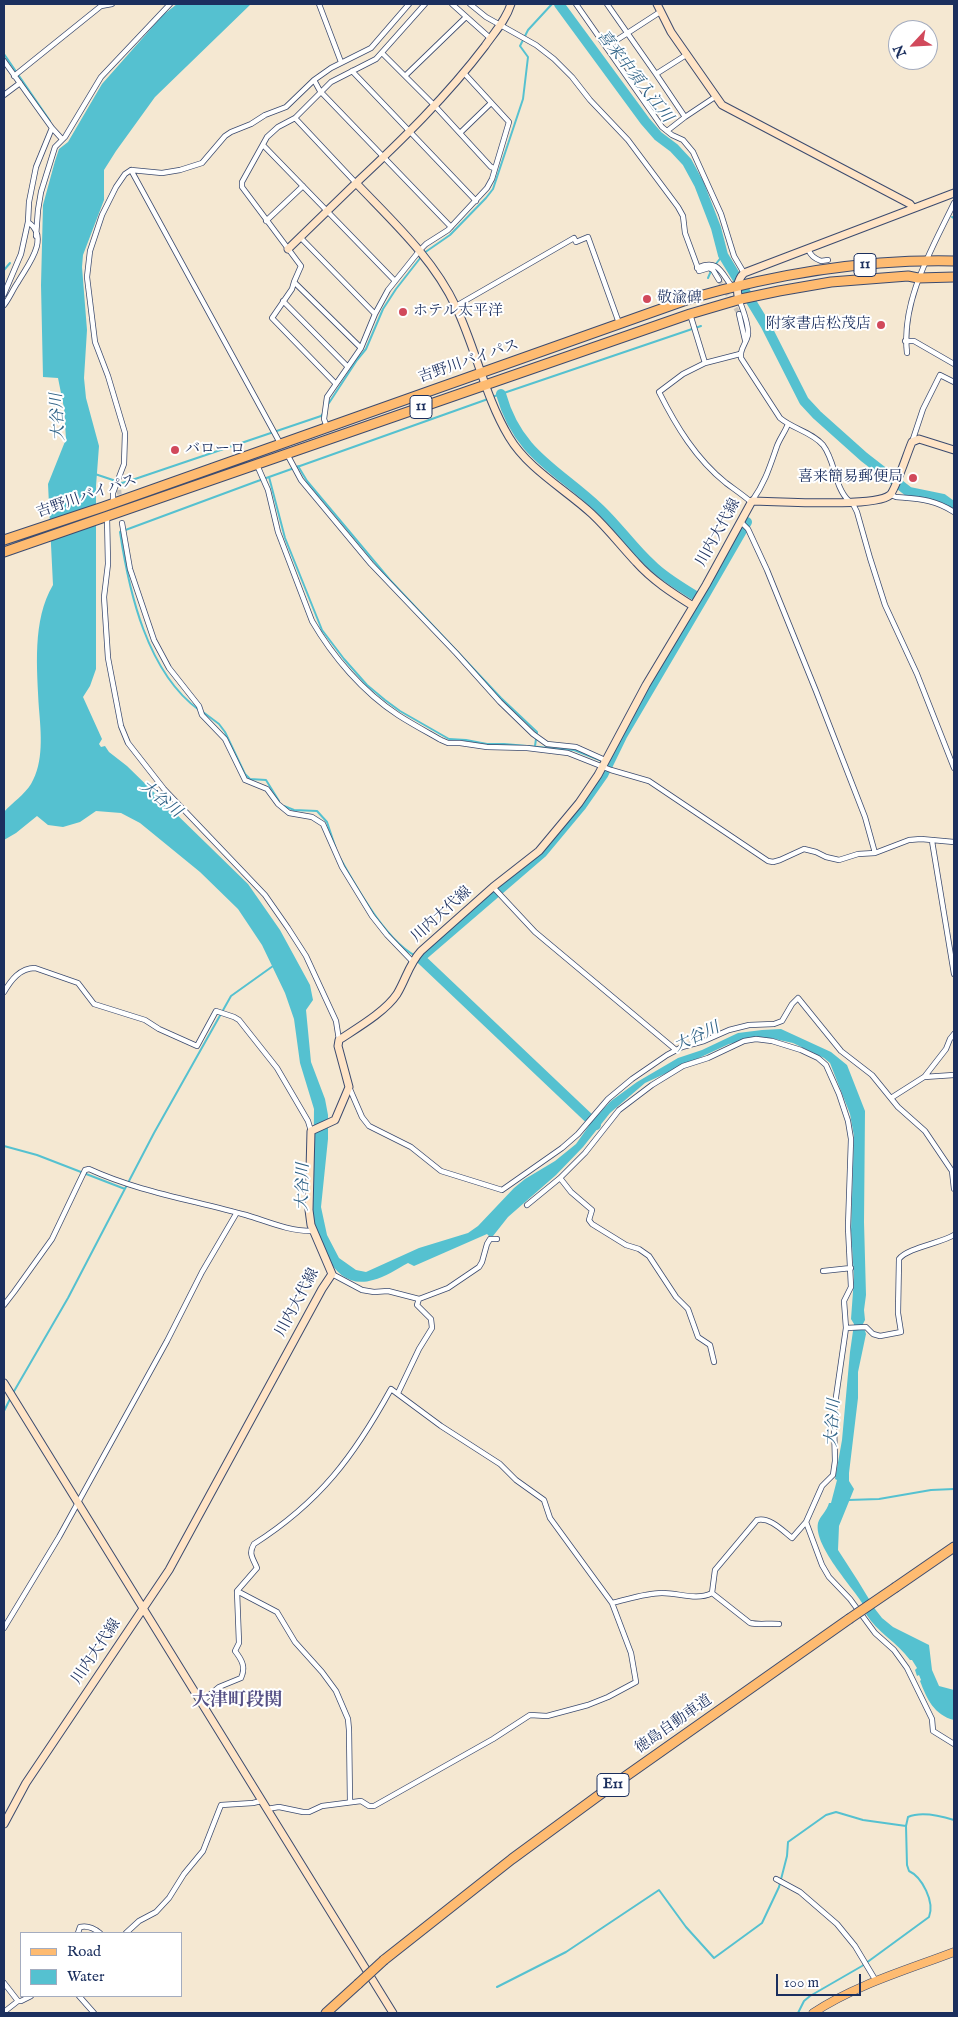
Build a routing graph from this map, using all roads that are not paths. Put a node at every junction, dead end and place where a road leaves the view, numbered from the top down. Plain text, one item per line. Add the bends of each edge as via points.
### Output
1 (112, 4) edge
2 (170, 4) edge
3 (319, 4) edge
4 (409, 4) edge
5 (425, 4) edge
6 (452, 4) edge
7 (470, 4) edge
8 (511, 4) edge
9 (576, 4) edge
10 (607, 4) edge
11 (657, 4) edge
12 (660, 12) junction
13 (466, 17) junction
14 (500, 25) junction
15 (627, 33) junction
16 (490, 38) junction
17 (606, 47) junction
18 (382, 53) junction
19 (686, 55) junction
20 (4, 61) edge
21 (341, 62) junction
22 (352, 71) junction
23 (464, 73) junction
24 (656, 74) junction
25 (14, 76) junction
26 (406, 76) junction
27 (314, 80) junction
28 (20, 83) junction
29 (320, 91) junction
30 (4, 95) edge
31 (715, 97) junction
32 (491, 103) junction
33 (435, 106) junction
34 (685, 117) junction
35 (295, 118) junction
36 (52, 128) junction
37 (667, 131) junction
38 (409, 132) junction
39 (460, 133) junction
40 (62, 140) junction
41 (263, 145) junction
42 (384, 158) junction
43 (494, 168) junction
44 (132, 170) junction
45 (356, 183) junction
46 (303, 186) junction
47 (954, 194) edge
48 (476, 201) junction
49 (954, 203) edge
50 (913, 208) junction
51 (327, 211) junction
52 (266, 221) junction
53 (28, 222) junction
54 (451, 227) junction
55 (36, 236) junction
56 (300, 237) junction
57 (808, 248) junction
58 (288, 249) junction
59 (423, 253) junction
60 (828, 260) dead end
61 (927, 260) junction
62 (954, 261) edge
63 (713, 267) junction
64 (742, 274) junction
65 (954, 277) edge
66 (918, 278) junction
67 (719, 280) tunnel mouth
68 (395, 281) junction
69 (294, 282) junction
70 (737, 292) junction
71 (4, 294) edge
72 (283, 301) junction
73 (4, 305) edge
74 (456, 306) junction
75 (375, 314) junction
76 (739, 314) tunnel mouth
77 (692, 318) junction
78 (619, 325) junction
79 (905, 341) junction
80 (745, 342) junction
81 (361, 348) junction
82 (907, 353) dead end
83 (740, 354) junction
84 (705, 363) junction
85 (954, 364) edge
86 (347, 366) junction
87 (482, 372) junction
88 (954, 382) edge
89 (336, 384) junction
90 (487, 388) junction
91 (326, 423) junction
92 (788, 424) junction
93 (278, 440) junction
94 (912, 442) junction
95 (954, 450) edge
96 (125, 455) junction
97 (288, 458) junction
98 (259, 468) junction
99 (119, 490) tunnel mouth
100 (891, 494) junction
101 (751, 501) junction
102 (851, 501) junction
103 (112, 504) junction
104 (954, 512) edge
105 (105, 518) junction
106 (742, 522) junction
107 (122, 523) dead end
108 (4, 540) edge
109 (4, 552) edge
110 (693, 606) junction
111 (604, 764) junction
112 (954, 768) edge
113 (932, 841) junction
114 (954, 842) edge
115 (874, 848) junction
116 (493, 887) junction
117 (412, 961) junction
118 (954, 974) edge
119 (4, 992) edge
120 (954, 1034) edge
121 (339, 1040) junction
122 (676, 1050) junction
123 (954, 1075) edge
124 (924, 1078) junction
125 (349, 1087) junction
126 (891, 1098) junction
127 (312, 1130) junction
128 (560, 1178) junction
129 (954, 1190) edge
130 (527, 1205) dead end
131 (236, 1214) junction
132 (312, 1231) junction
133 (954, 1235) edge
134 (497, 1239) dead end
135 (851, 1268) junction
136 (823, 1271) dead end
137 (333, 1275) junction
138 (419, 1298) junction
139 (4, 1305) edge
140 (849, 1328) junction
141 (714, 1362) dead end
142 (4, 1383) edge
143 (398, 1393) junction
144 (77, 1502) junction
145 (806, 1522) junction
146 (954, 1547) edge
147 (237, 1591) junction
148 (712, 1593) junction
149 (612, 1603) junction
150 (143, 1608) junction
151 (779, 1624) dead end
152 (4, 1628) edge
153 (201, 1702) junction
154 (954, 1744) edge
155 (261, 1801) junction
156 (350, 1802) junction
157 (267, 1810) junction
158 (4, 1824) edge
159 (777, 1880) dead end
160 (78, 1932) edge
161 (98, 1932) edge
162 (127, 1932) edge
163 (954, 1952) edge
164 (877, 1982) junction
165 (4, 1983) edge
166 (28, 1997) edge
167 (80, 1997) edge
168 (18, 2001) junction
169 (4, 2012) edge
170 (94, 2013) edge
171 (326, 2013) edge
172 (393, 2013) edge
173 (813, 2013) edge

1 - 25 street via 101,6
2 - 40 street via 102,77
3 - 21 street
4 - 21 street via 371,48
5 - 18 street
6 - 13 street
7 - 14 street
8 - 14 main road
9 - 17 street
10 - 15 street
11 - 12 main road
12 - 15 street
12 - 19 main road
13 - 16 street
13 - 26 street
14 - 16 main road
14 - 63 street via 554,59 628,140 683,216 685,233 699,271
15 - 17 street
15 - 24 street
16 - 23 main road
17 - 37 street
18 - 22 street
18 - 26 street
19 - 24 street
19 - 31 main road
20 - 25 street
21 - 27 street
22 - 29 street
22 - 38 street
23 - 32 street
23 - 33 main road
24 - 34 street
25 - 28 street
26 - 33 street
27 - 29 street
27 - 44 street via 286,107 225,136 202,163 162,173
28 - 30 street
28 - 36 street
29 - 35 street
29 - 42 street
31 - 34 street
31 - 50 main road via 729,110 859,176
32 - 39 street
32 - 43 street via 509,122
33 - 38 main road
33 - 39 street
34 - 37 street
35 - 41 street via 278,127
35 - 45 street
36 - 40 street
36 - 53 street via 36,167
37 - 64 street via 683,140 693,152 721,214
38 - 42 main road
38 - 48 street
39 - 43 street
40 - 55 street via 50,157 38,210
41 - 46 street
41 - 52 street via 242,187
42 - 45 main road
42 - 54 street
43 - 48 street via 492,179
44 - 93 street
44 - 96 street via 120,180 105,209 87,269 93,331 123,421
45 - 51 main road
45 - 59 main road
46 - 51 street
46 - 52 street
47 - 50 main road
48 - 54 street
49 - 61 street
50 - 57 main road
51 - 56 main road
51 - 68 street
52 - 58 street
53 - 55 street
53 - 71 street via 21,254
54 - 59 street
55 - 73 street via 33,259
56 - 58 main road
56 - 75 street
57 - 60 street via 810,255 821,262
57 - 64 main road
58 - 69 street via 301,266
59 - 68 street
59 - 74 main road
61 - 62 highway, 吉野川バイパス / 11
61 - 66 street
61 - 70 highway, 吉野川バイパス / 11 via 829,269 776,278
63 - 67 street
63 - 70 street
64 - 70 main road
65 - 66 highway, 吉野川バイパス / 11
66 - 70 highway, 吉野川バイパス / 11 via 908,276 831,282 779,291
66 - 79 street
68 - 75 street
69 - 72 street
69 - 81 street
70 - 77 highway, 吉野川バイパス / 11
70 - 78 highway, 吉野川バイパス / 11 via 692,298
70 - 80 street via 748,330
72 - 86 street
72 - 89 street via 272,318
74 - 78 street via 574,238 576,242 588,237
74 - 87 main road
75 - 81 street
76 - 80 street
77 - 84 street
77 - 90 highway, 吉野川バイパス / 11
78 - 87 highway, 吉野川バイパス / 11
79 - 82 street
79 - 85 street via 914,341
80 - 83 street
81 - 86 street
83 - 84 street
83 - 92 street via 780,418
84 - 101 street via 659,392 690,445 726,483
86 - 89 street
87 - 90 main road
87 - 91 highway, 吉野川バイパス / 11
88 - 94 street via 940,375 923,409
89 - 91 street via 326,401
90 - 97 highway, 吉野川バイパス / 11
90 - 110 main road via 510,439 524,456 591,514 636,563
91 - 93 highway, 吉野川バイパス / 11
92 - 101 street via 769,472
92 - 102 street via 823,446 843,495
93 - 103 highway, 吉野川バイパス / 11
94 - 95 main road via 918,439
94 - 100 main road
96 - 99 street via 128,459
96 - 103 street
97 - 98 highway, 吉野川バイパス / 11
97 - 111 street via 301,480 371,564 533,734 547,744 576,748
98 - 105 highway, 吉野川バイパス / 11
98 - 111 street via 278,532 312,621 342,663 380,702 448,743 568,753
100 - 102 main road, 川内大代線 via 864,502
100 - 104 street via 932,500
101 - 102 main road, 川内大代線
101 - 106 main road, 川内大代線
102 - 112 street via 885,605 917,674
103 - 108 highway, 吉野川バイパス / 11
105 - 109 highway, 吉野川バイパス / 11
105 - 121 street via 108,564 104,597 108,658 128,743 164,789 241,868 274,908 306,956 336,1021
106 - 110 main road, 川内大代線
106 - 115 street via 767,570 816,691
107 - 117 street via 138,594 168,668 224,739 244,780 267,789 289,813 312,816 323,824 342,867 372,916
110 - 111 main road, 川内大代線
111 - 115 street via 611,770 655,784 768,861 774,862 804,849 833,860
111 - 116 main road, 川内大代線 via 579,803 538,851
113 - 114 street
113 - 115 street via 909,840
113 - 118 street
116 - 117 main road, 川内大代線
116 - 122 street via 535,932
117 - 121 main road, 川内大代線 via 393,999
119 - 127 street via 14,977 35,968 78,983 94,1004 145,1020 197,1046 216,1011 234,1016 272,1061
120 - 124 street
121 - 125 main road
122 - 125 street via 622,1086 562,1148 505,1190 441,1171 411,1147 369,1126
122 - 126 street via 729,1030 782,1021 798,998 841,1051 872,1075
123 - 124 street
124 - 126 street
125 - 127 main road via 335,1120
126 - 129 street via 942,1154 952,1171
127 - 132 main road, 川内大代線 via 309,1210
128 - 130 street
128 - 135 street via 619,1110 652,1085 683,1066 744,1041 772,1041 818,1058 830,1072 839,1094 851,1139 848,1227
128 - 141 street via 592,1210 589,1220 592,1224 654,1262 688,1310 698,1337 710,1345
131 - 132 street via 274,1226
131 - 139 street via 123,1184 85,1170 52,1239
131 - 144 street
132 - 137 main road, 川内大代線
133 - 140 street via 902,1254 899,1259 901,1332 880,1336 866,1327
134 - 138 street via 490,1239 479,1267 466,1277 448,1288
135 - 136 street
135 - 140 street via 851,1287 844,1301
137 - 138 street via 362,1290 388,1291
137 - 150 main road, 川内大代線 via 322,1289 169,1570
138 - 143 street via 417,1305 431,1319 432,1328
140 - 145 street via 835,1406 836,1461 832,1475 822,1486
142 - 144 main road
143 - 147 street via 391,1389 361,1442 325,1486 294,1515 254,1544 250,1550 257,1568
143 - 149 street via 441,1426 500,1464 544,1500 550,1518
144 - 150 main road
144 - 152 street
145 - 148 street via 792,1538 769,1521 757,1520 715,1570
145 - 154 street via 829,1577 908,1668 932,1720 933,1731
146 - 171 highway, 徳島自動車道 / E11, bridge via 512,1859 384,1960
147 - 153 street via 239,1643 235,1651 244,1665 244,1672 241,1678 218,1687
147 - 156 street via 277,1612 295,1642 336,1691 348,1719
148 - 149 street via 703,1597 652,1593
148 - 151 street via 750,1622
149 - 156 street via 631,1653 636,1682 588,1705 547,1716 530,1715 374,1806 361,1801
150 - 153 main road
150 - 158 main road, 川内大代線 via 26,1783
153 - 155 main road
155 - 157 main road
155 - 162 street via 220,1806 203,1850 169,1898 156,1912
156 - 157 street via 322,1806 309,1812 279,1807
157 - 172 main road
159 - 164 street via 800,1892 837,1924
160 - 161 street via 84,1926
163 - 164 main road
164 - 173 main road
165 - 168 street
166 - 168 street
167 - 170 street
168 - 169 street

